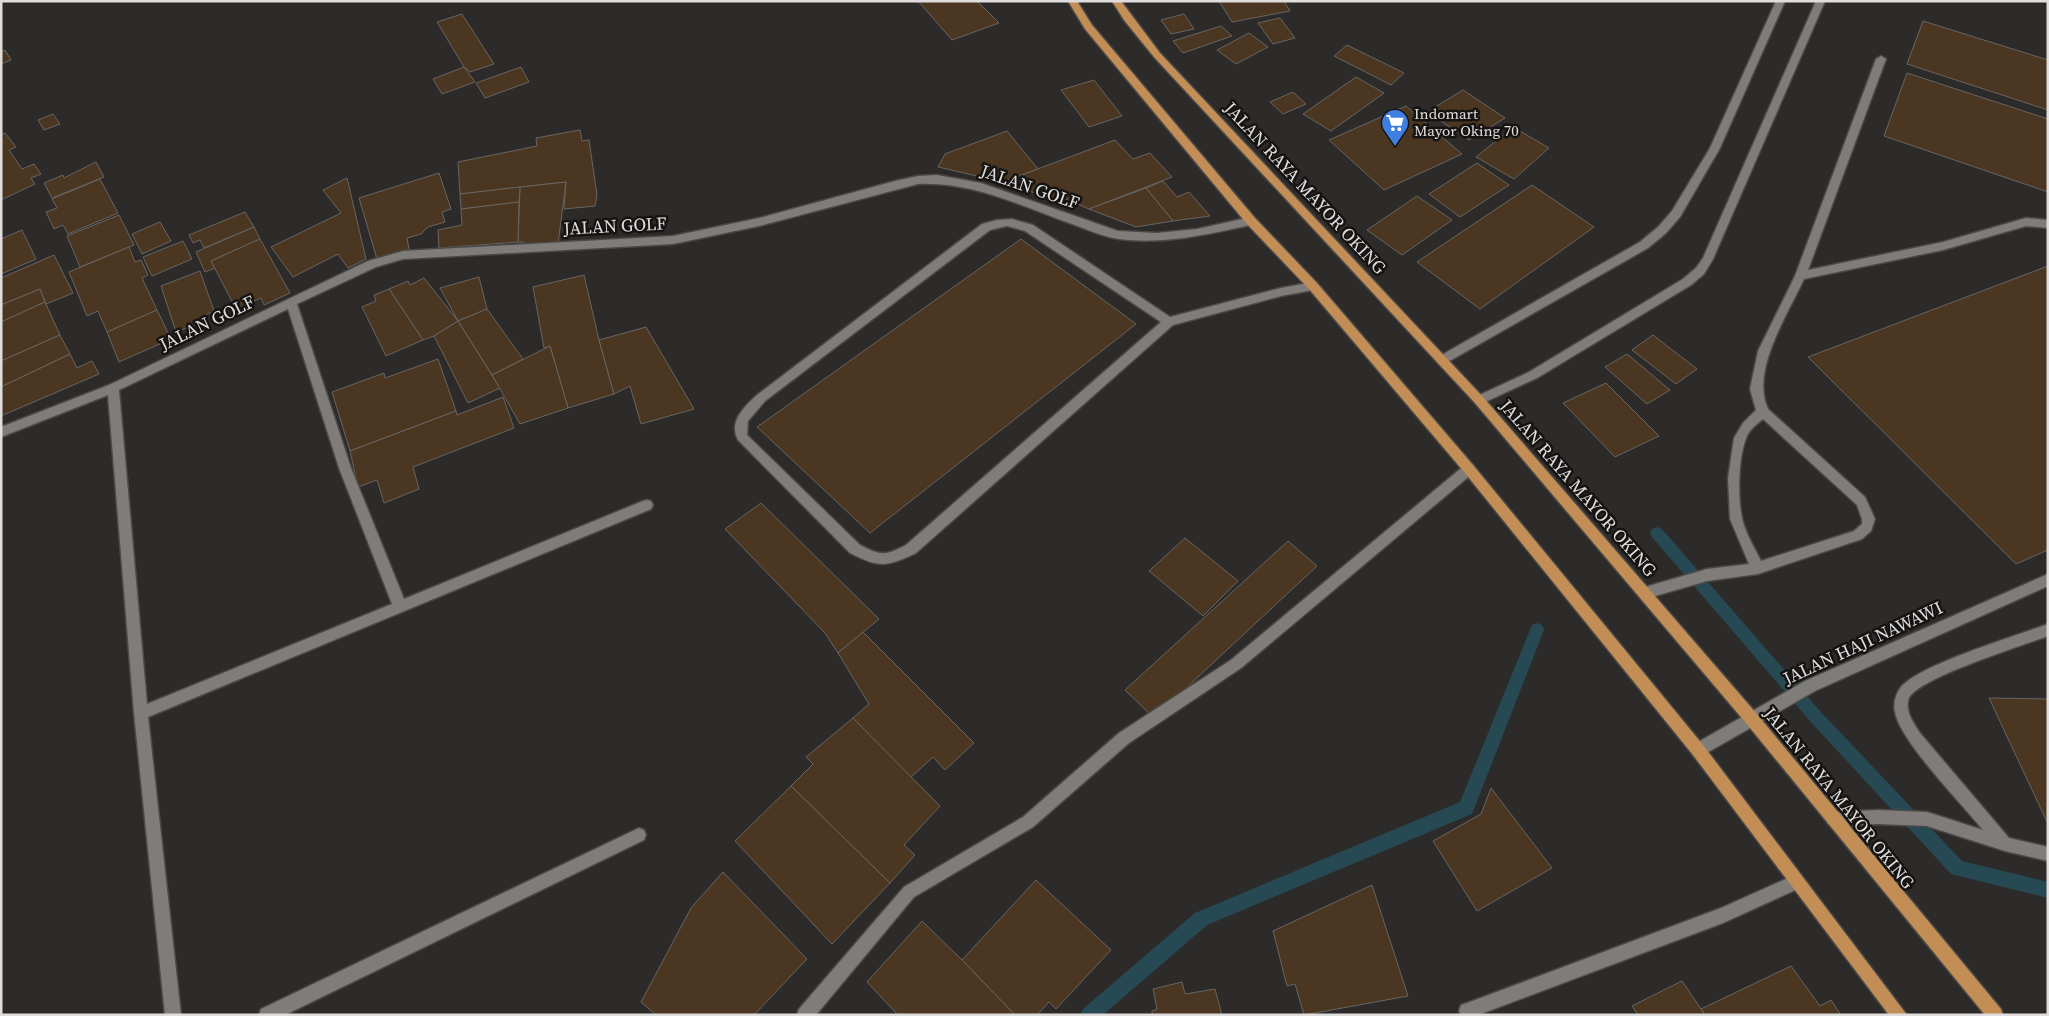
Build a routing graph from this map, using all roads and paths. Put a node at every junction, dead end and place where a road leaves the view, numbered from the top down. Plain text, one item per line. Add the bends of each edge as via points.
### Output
1 (1072, 1) edge
2 (1116, 1) edge
3 (1781, 1) edge
4 (1821, 1) edge
5 (1880, 59) dead end
6 (1251, 221) junction
7 (2048, 224) edge
8 (1800, 276) junction
9 (1313, 286) junction
10 (291, 302) junction
11 (1169, 322) junction
12 (1442, 360) junction
13 (113, 388) junction
14 (1480, 400) junction
15 (1763, 412) junction
16 (1, 432) edge
17 (1469, 469) junction
18 (646, 505) dead end
19 (1758, 568) junction
20 (2048, 580) edge
21 (1645, 593) junction
22 (400, 606) junction
23 (2048, 630) edge
24 (141, 713) junction
25 (1751, 718) junction
26 (1698, 750) junction
27 (1833, 819) junction
28 (639, 835) dead end
29 (2005, 844) junction
30 (2048, 854) edge
31 (1797, 882) junction
32 (1468, 1011) dead end
33 (173, 1015) edge
34 (267, 1015) edge
35 (805, 1015) edge
36 (1898, 1015) edge
37 (1995, 1015) edge

1 - 6 main road via 1088,27
2 - 12 main road, JALAN RAYA MAYOR OKING via 1156,55
3 - 12 street via 1715,148 1676,214 1662,230 1644,245
4 - 14 street via 1704,266 1687,282 1533,375
5 - 8 street
6 - 9 main road
6 - 10 street, JALAN GOLF via 1197,233 1157,237 1118,235 977,186 936,179 918,180 759,222 674,240 404,255 372,264
7 - 8 street via 2026,222 1943,246
8 - 15 street via 1764,351 1756,389
9 - 11 street
9 - 17 main road
10 - 13 street, JALAN GOLF
10 - 22 street via 345,468
11 - 11 street via 1029,228 1011,222 995,223 761,398 748,411 739,430 742,437 856,549 873,558 890,560 911,549
12 - 14 main road, JALAN RAYA MAYOR OKING
13 - 16 street, JALAN GOLF
13 - 24 street
14 - 21 main road, JALAN RAYA MAYOR OKING
15 - 19 street via 1751,420 1740,438 1734,498 1740,532
15 - 19 street via 1861,501 1870,517 1868,525 1858,535
17 - 26 main road
17 - 35 street via 1236,664 1124,738 1028,822 909,892
18 - 22 street
19 - 21 street via 1708,575
20 - 25 street, JALAN HAJI NAWAWI via 1810,686
21 - 25 main road, JALAN RAYA MAYOR OKING
22 - 24 street
23 - 29 street via 1917,682 1905,693 1901,709 1903,719 1915,738
24 - 33 street
25 - 26 street, JALAN HAJI NAWAWI
25 - 27 main road, JALAN RAYA MAYOR OKING
26 - 31 main road
27 - 29 street via 1927,820
27 - 37 main road, JALAN RAYA MAYOR OKING
28 - 34 street
29 - 30 street
31 - 32 street via 1723,915
31 - 36 main road

